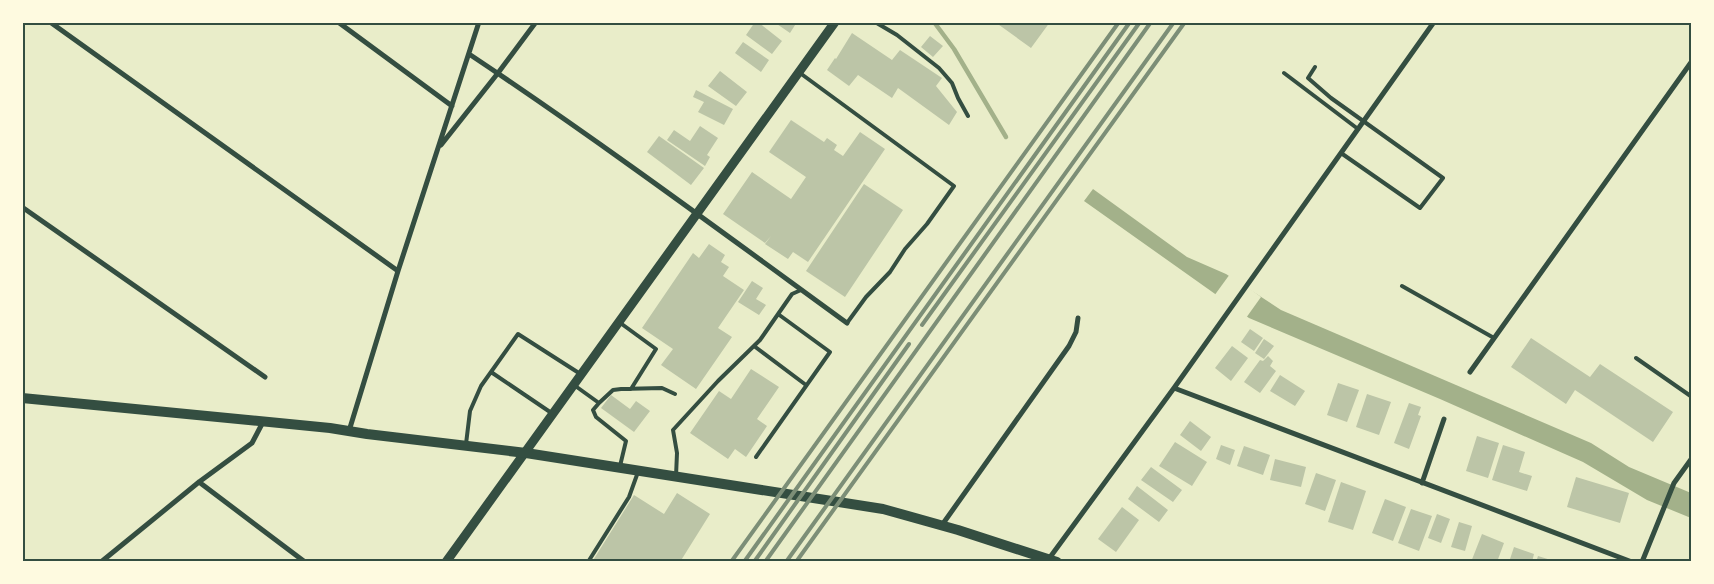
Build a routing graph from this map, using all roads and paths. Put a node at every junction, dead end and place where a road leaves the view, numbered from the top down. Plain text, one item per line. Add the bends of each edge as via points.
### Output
1 (50, 22) edge
2 (338, 22) edge
3 (479, 22) edge
4 (536, 22) edge
5 (875, 22) edge
6 (1434, 22) edge
7 (834, 23) edge
8 (469, 54) junction
9 (1692, 61) edge
10 (1315, 67) dead end
11 (799, 72) junction
12 (498, 73) junction
13 (1284, 73) dead end
14 (452, 106) junction
15 (968, 116) dead end
16 (1364, 121) junction
17 (1358, 129) junction
18 (439, 147) junction
19 (1341, 153) junction
20 (22, 207) edge
21 (697, 214) junction
22 (398, 271) junction
23 (1402, 286) dead end
24 (801, 290) junction
25 (778, 314) junction
26 (1078, 318) dead end
27 (619, 322) junction
28 (847, 323) joint
29 (1494, 338) junction
30 (754, 346) junction
31 (1636, 358) dead end
32 (491, 372) junction
33 (1470, 372) dead end
34 (582, 375) junction
35 (265, 377) dead end
36 (574, 385) junction
37 (806, 385) junction
38 (1174, 388) junction
39 (631, 389) junction
40 (675, 394) dead end
41 (1692, 397) edge
42 (22, 398) edge
43 (599, 402) junction
44 (554, 414) junction
45 (1444, 419) dead end
46 (264, 422) junction
47 (349, 431) junction
48 (465, 446) junction
49 (526, 454) junction
50 (756, 457) dead end
51 (1692, 458) edge
52 (620, 468) junction
53 (638, 470) junction
54 (676, 476) junction
55 (199, 482) junction
56 (1422, 483) junction
57 (942, 525) junction
58 (1050, 561) edge
59 (100, 562) edge
60 (305, 562) edge
61 (446, 562) edge
62 (588, 562) edge
63 (1632, 562) edge
64 (1642, 562) edge

1 - 22 street
2 - 14 street
3 - 8 street
4 - 12 street
5 - 15 lane via 939,68 952,83
6 - 16 street
7 - 11 street
8 - 12 street
8 - 14 street
9 - 29 street
10 - 16 lane via 1308,78
11 - 21 street
11 - 28 lane via 954,186
12 - 18 street
12 - 21 street
13 - 17 lane
14 - 18 street
16 - 17 street
16 - 19 lane via 1443,178 1420,208
17 - 19 street
18 - 22 street
19 - 38 street
20 - 35 street
21 - 24 street
21 - 27 street
22 - 47 street
23 - 29 lane
24 - 25 lane via 792,294
24 - 28 street
25 - 30 lane
25 - 37 lane via 830,352
26 - 57 street via 1069,346
27 - 34 street
27 - 39 lane via 656,349
29 - 33 street
30 - 37 lane
30 - 54 lane via 673,430
31 - 41 lane
32 - 34 lane via 518,334
32 - 44 lane
32 - 48 lane via 470,411
34 - 36 street
36 - 43 lane
36 - 44 street
37 - 50 lane
38 - 56 street
38 - 58 street
39 - 40 lane via 662,388
39 - 43 lane via 613,390
42 - 46 main road
43 - 52 lane via 594,410 596,417 626,441
44 - 49 street
45 - 56 street
46 - 47 main road
46 - 55 street via 252,443
47 - 48 main road
48 - 49 main road
49 - 52 main road
49 - 61 street
51 - 64 street via 1674,483
52 - 53 main road
53 - 54 main road
53 - 62 lane via 629,497
54 - 57 main road via 883,509
55 - 59 street
55 - 60 street
56 - 63 street
57 - 58 main road

